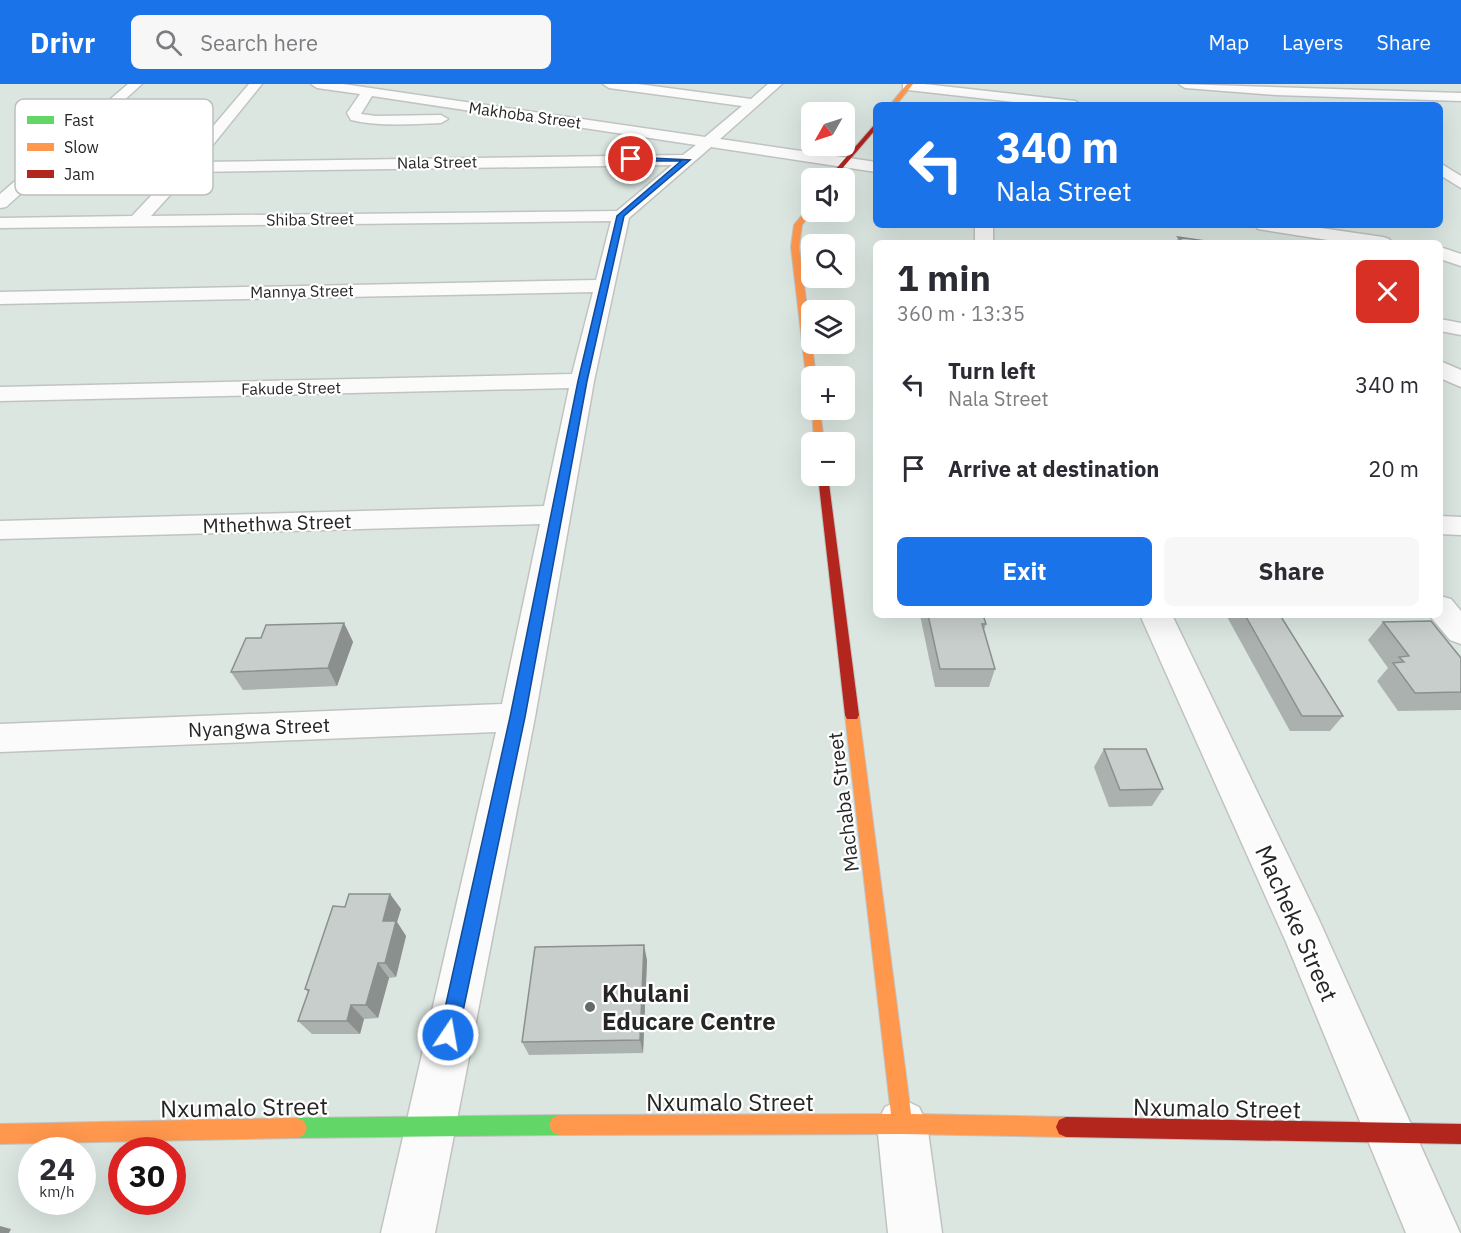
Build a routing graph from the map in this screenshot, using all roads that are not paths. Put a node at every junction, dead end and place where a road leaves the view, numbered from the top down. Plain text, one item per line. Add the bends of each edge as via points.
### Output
1 (136, 84) edge
2 (256, 84) edge
3 (317, 84) edge
4 (609, 84) edge
5 (776, 84) edge
6 (1185, 84) edge
7 (909, 85) edge
8 (368, 92) junction
9 (1461, 97) edge
10 (119, 99) edge
11 (895, 102) edge
12 (1051, 102) edge
13 (752, 103) junction
14 (532, 116) junction
15 (873, 128) edge
16 (213, 136) edge
17 (707, 143) junction
18 (687, 160) junction
19 (843, 163) junction
20 (213, 167) edge
21 (873, 167) edge
22 (839, 168) edge
23 (1443, 171) edge
24 (1458, 188) edge
25 (15, 190) edge
26 (161, 195) edge
27 (0, 203) edge
28 (621, 216) junction
29 (137, 221) junction
30 (801, 221) edge
31 (0, 223) edge
32 (1284, 228) edge
33 (1363, 240) edge
34 (1443, 254) edge
35 (1461, 260) edge
36 (603, 286) junction
37 (0, 298) edge
38 (1443, 326) edge
39 (1461, 329) edge
40 (810, 366) edge
41 (1443, 370) edge
42 (1461, 380) edge
43 (582, 381) junction
44 (0, 394) edge
45 (824, 486) edge
46 (555, 515) junction
47 (1443, 525) edge
48 (1461, 526) edge
49 (0, 530) edge
50 (1443, 611) edge
51 (1157, 618) edge
52 (1461, 632) edge
53 (517, 717) junction
54 (0, 738) edge
55 (902, 1124) junction
56 (429, 1125) junction
57 (0, 1134) edge
58 (1389, 1134) junction
59 (1461, 1134) edge
60 (408, 1233) edge
61 (915, 1233) edge
62 (1433, 1233) edge

1 - 10 street
2 - 16 street
3 - 8 street, Makhoba Street
4 - 13 street
5 - 13 street
6 - 9 street
7 - 11 street
7 - 12 street
8 - 14 street, Makhoba Street
8 - 14 street via 354,113 356,117 376,120
13 - 17 street
14 - 17 street, Makhoba Street
15 - 19 street
17 - 18 street
17 - 19 street, Makhoba Street
18 - 20 street, Nala Street
18 - 28 street
19 - 21 street, Makhoba Street
19 - 22 street
23 - 24 street
25 - 27 street
26 - 29 street
28 - 29 street, Shiba Street
28 - 36 street
29 - 31 street, Shiba Street
30 - 40 street via 795,247
32 - 33 street
34 - 35 street
36 - 37 street, Mannya Street
36 - 43 street
38 - 39 street
41 - 42 street
43 - 44 street, Fakude Street
43 - 46 street
45 - 55 street, Machaba Street
46 - 49 street, Mthethwa Street
46 - 53 street
47 - 48 street
50 - 52 street
51 - 58 street, Macheke Street via 1304,935
53 - 54 street, Nyangwa Street
53 - 56 street
55 - 56 street, Nxumalo Street
55 - 58 street, Nxumalo Street
55 - 61 street
56 - 57 street, Nxumalo Street
56 - 60 street
58 - 59 street, Nxumalo Street
58 - 62 street, Macheke Street

